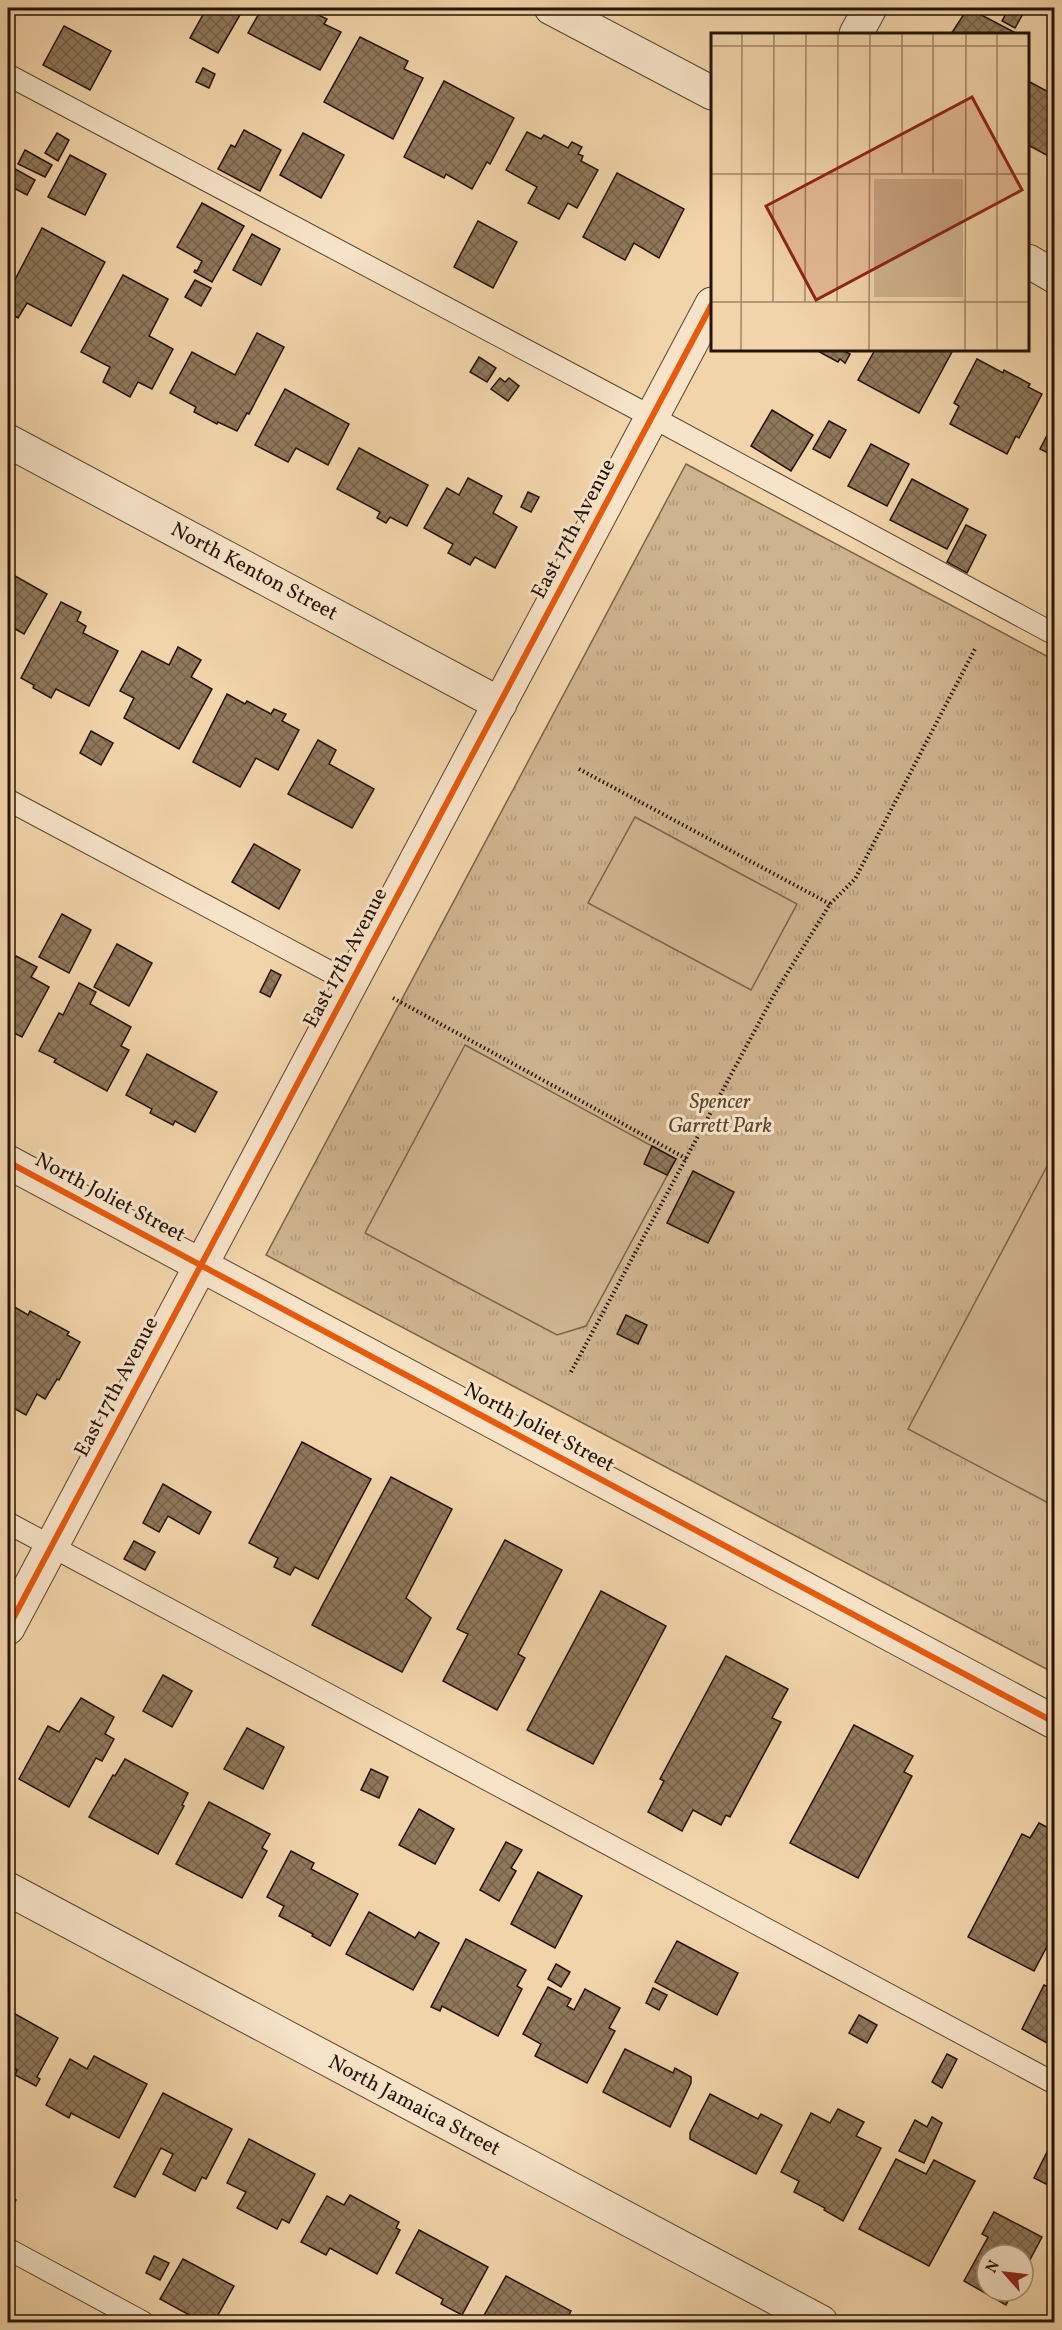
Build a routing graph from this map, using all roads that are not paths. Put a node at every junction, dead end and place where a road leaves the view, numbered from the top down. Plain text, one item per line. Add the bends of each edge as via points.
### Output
1 (551, 8) edge
2 (870, 8) edge
3 (857, 33) edge
4 (8, 75) edge
5 (711, 92) edge
6 (1029, 262) edge
7 (1054, 276) edge
8 (711, 306) edge
9 (652, 417) junction
10 (8, 441) edge
11 (1054, 634) edge
12 (500, 704) junction
13 (8, 800) edge
14 (351, 983) junction
15 (8, 1162) edge
16 (200, 1265) junction
17 (8, 1523) edge
18 (51, 1546) junction
19 (8, 1628) edge
20 (1054, 1722) edge
21 (8, 1889) edge
22 (1054, 2083) edge
23 (8, 2250) edge
24 (143, 2322) edge
25 (821, 2322) edge

1 - 5 street
2 - 3 street
4 - 9 lane
6 - 7 street
8 - 9 street, East 17th Avenue
9 - 11 lane
9 - 12 street, East 17th Avenue
10 - 12 street, North Kenton Street
12 - 14 street, East 17th Avenue
13 - 14 lane
14 - 16 street, East 17th Avenue
15 - 16 street, North Joliet Street
16 - 18 street, East 17th Avenue
16 - 20 street, North Joliet Street
17 - 18 lane
18 - 19 street, East 17th Avenue
18 - 22 lane
21 - 25 street, North Jamaica Street
23 - 24 lane

